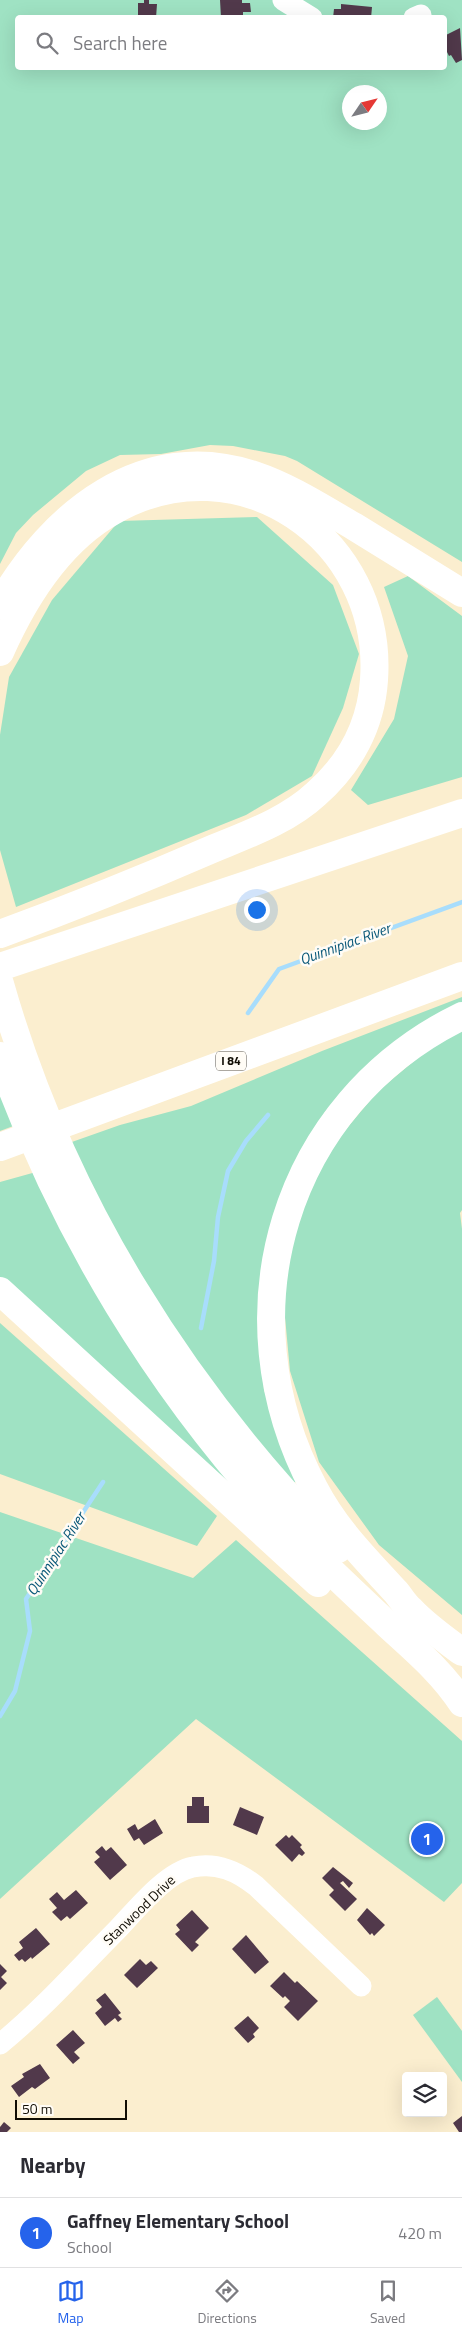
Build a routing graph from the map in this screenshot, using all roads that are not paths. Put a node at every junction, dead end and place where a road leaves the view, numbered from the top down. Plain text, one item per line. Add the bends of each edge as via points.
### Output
1 (283, 0) edge
2 (307, 15) edge
3 (462, 593) edge
4 (0, 605) edge
5 (0, 652) edge
6 (462, 813) edge
7 (0, 934) edge
8 (0, 967) edge
9 (462, 976) edge
10 (0, 984) edge
11 (462, 1016) edge
12 (0, 1056) edge
13 (0, 1147) edge
14 (59, 1171) junction
15 (0, 1291) edge
16 (410, 1609) junction
17 (462, 1652) edge
18 (462, 1703) edge
19 (361, 1986) dead end
20 (0, 2044) edge

1 - 2 street
3 - 4 highway via 280,485 239,471 201,466 172,468 140,476 88,502 71,514 41,545
5 - 7 highway via 42,577 66,547 92,524 139,498 180,488 208,487 248,494 278,506 326,541 357,584 368,614 374,658 371,700 359,740 335,775 305,804 271,824 191,859
6 - 8 highway
9 - 13 highway, I 84
10 - 14 highway
11 - 16 highway via 425,1036 393,1060 348,1104 324,1137 288,1211 276,1258 272,1291 271,1335 275,1371 301,1460 317,1494 340,1530
12 - 14 highway via 20,1110
14 - 16 highway via 93,1216 144,1306 220,1416 326,1538 385,1594
14 - 18 highway via 81,1239 116,1301 208,1436 286,1526 438,1670
15 - 18 highway via 389,1647 432,1684
16 - 17 highway
19 - 20 street, Stanwood Drive via 240,1874 216,1866 191,1867 163,1883

